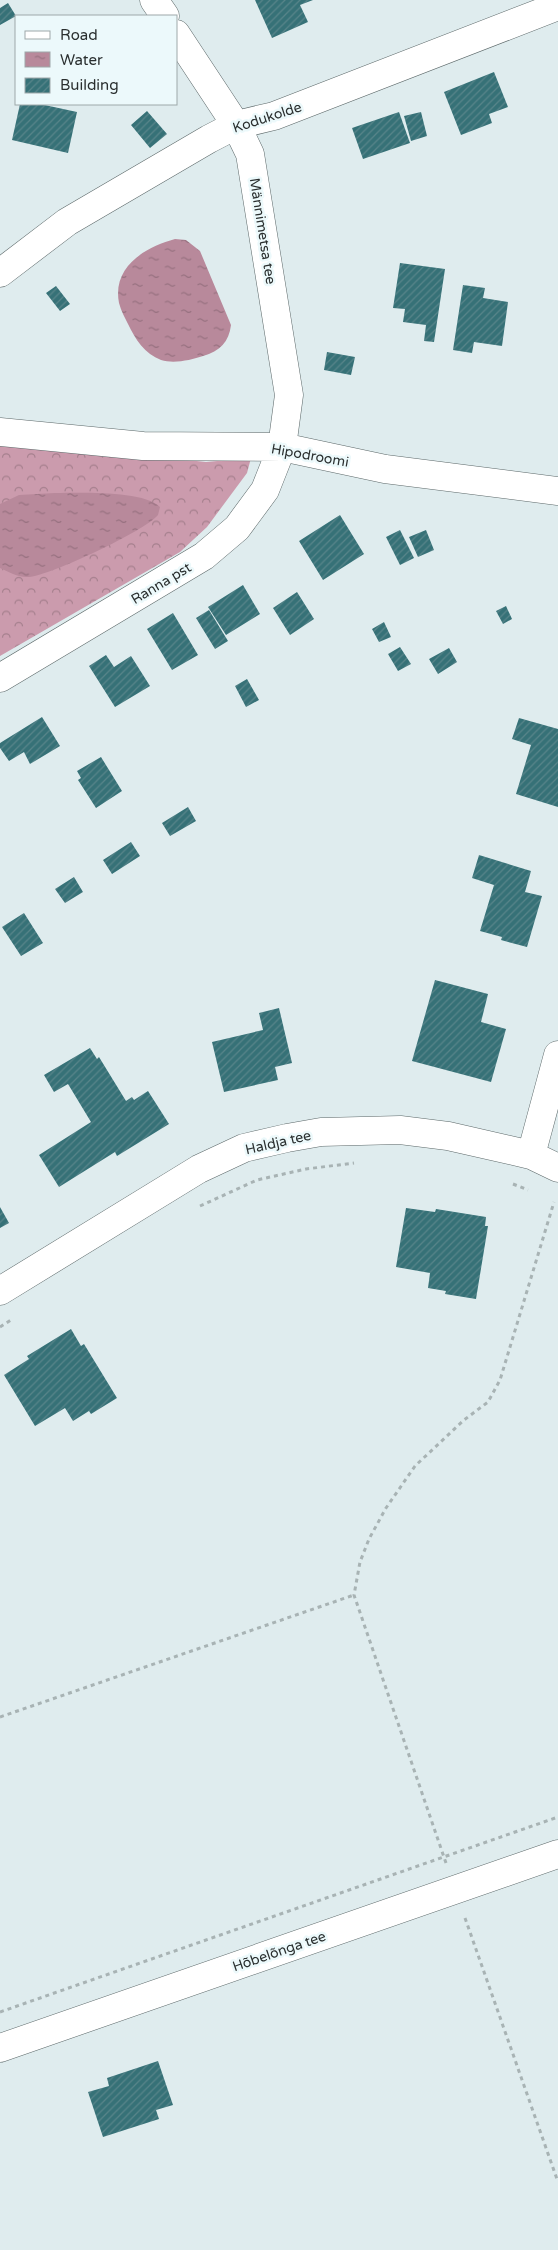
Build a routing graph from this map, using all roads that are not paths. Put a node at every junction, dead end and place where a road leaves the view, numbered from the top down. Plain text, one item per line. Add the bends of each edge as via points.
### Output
1 (154, 0) edge
2 (558, 6) edge
3 (164, 15) edge
4 (178, 37) edge
5 (236, 125) junction
6 (0, 273) edge
7 (0, 432) edge
8 (282, 447) junction
9 (558, 491) edge
10 (0, 678) edge
11 (558, 1056) edge
12 (531, 1155) junction
13 (558, 1168) edge
14 (0, 1291) edge
15 (558, 1854) edge
16 (0, 2048) edge

1 - 3 street
2 - 5 street, Kodukolde via 274,116
4 - 5 street, Männimetsa tee
5 - 6 street, Kodukolde via 67,222
5 - 8 street, Männimetsa tee via 250,154 289,395
7 - 8 street, Hipodroomi via 143,446
8 - 9 street, Hipodroomi via 385,470
8 - 10 street, Ranna pst via 265,490 237,528 204,556
11 - 12 street
12 - 13 street, Haldja tee
12 - 14 street, Haldja tee via 448,1136 400,1130 321,1132 244,1148 200,1169
15 - 16 street, Hõbelõnga tee

